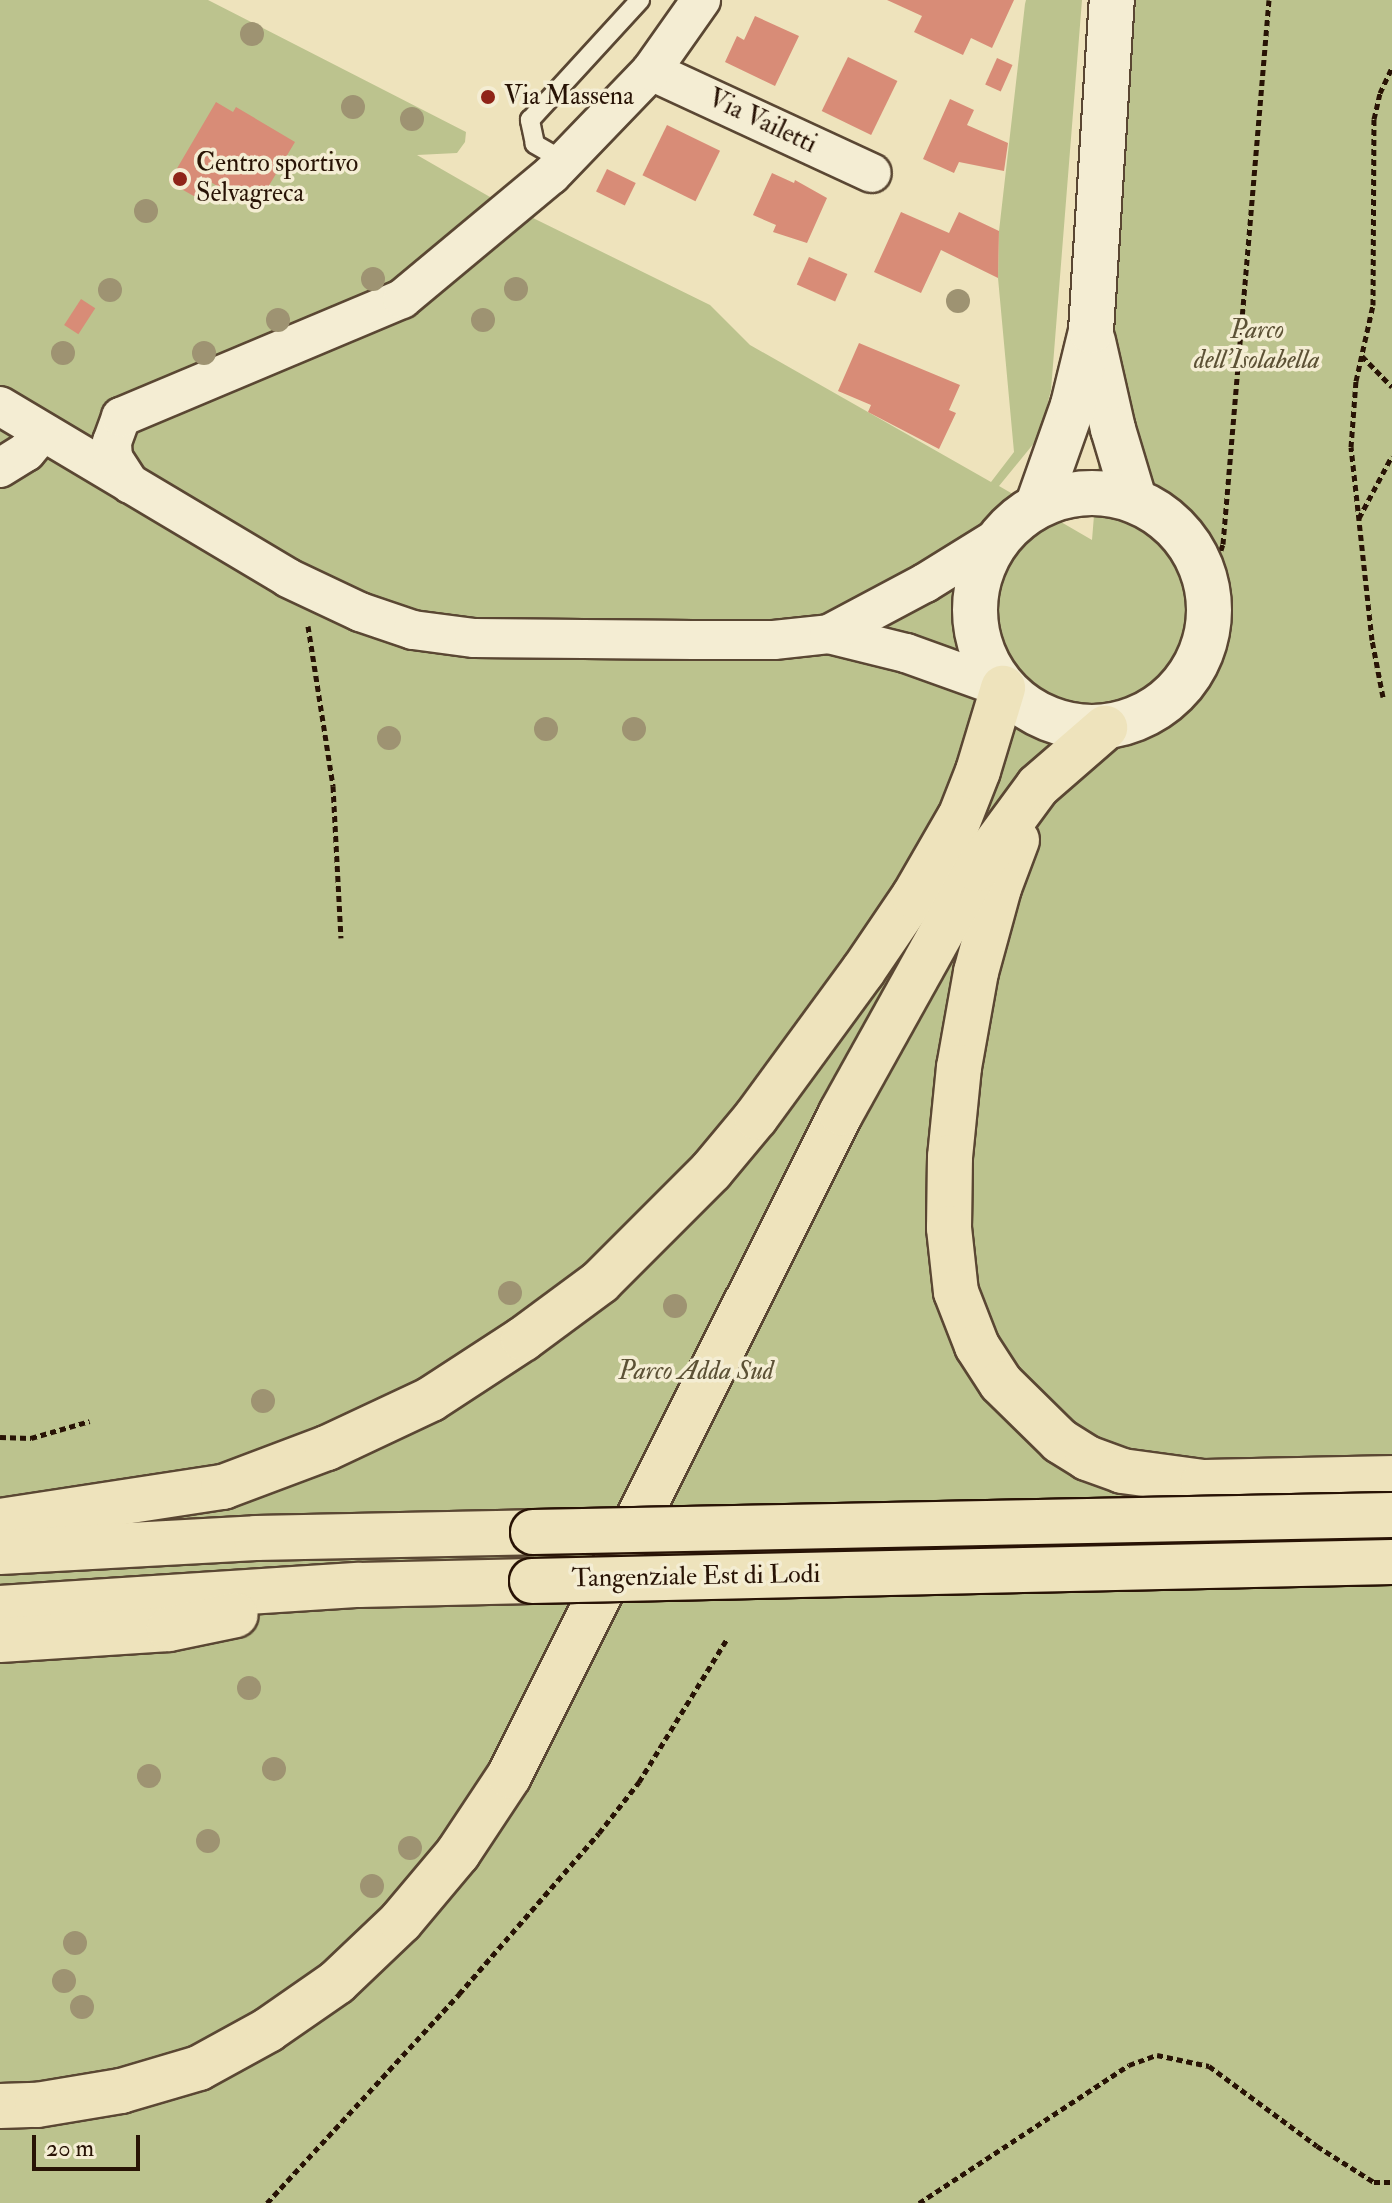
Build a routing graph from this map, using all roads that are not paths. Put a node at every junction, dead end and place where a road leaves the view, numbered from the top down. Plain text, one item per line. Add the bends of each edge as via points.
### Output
1 (640, 0) edge
2 (701, 0) edge
3 (1112, 0) edge
4 (651, 71) junction
5 (557, 168) junction
6 (872, 173) dead end
7 (1091, 331) junction
8 (0, 406) edge
9 (43, 432) junction
10 (0, 468) edge
11 (130, 484) junction
12 (1134, 499) junction
13 (1038, 504) junction
14 (999, 537) junction
15 (829, 634) junction
16 (1003, 688) junction
17 (1105, 728) junction
18 (1038, 786) junction
19 (959, 818) junction
20 (841, 1113) junction
21 (1392, 1478) edge
22 (1392, 1515) edge
23 (0, 1521) edge
24 (0, 1552) edge
25 (1392, 1562) edge
26 (288, 1590) junction
27 (0, 1608) edge
28 (0, 1640) edge
29 (0, 2106) edge

1 - 5 lane via 530,120 535,144
2 - 4 street
3 - 7 street
4 - 5 street
4 - 6 street, Via Vailetti
5 - 11 street via 402,299 121,417 112,442 113,458
7 - 12 street
7 - 13 street via 1073,405
8 - 9 street
9 - 10 street via 26,452
9 - 11 street
11 - 15 street via 304,585 413,630 474,638 774,640
12 - 13 street via 1080,493
12 - 17 street via 1168,520 1194,551 1208,588 1208,627 1197,664 1174,695 1142,717
13 - 14 street
14 - 15 street
14 - 16 street via 979,572 973,613 981,653
15 - 16 street via 906,653
16 - 17 street via 1032,712 1067,726
16 - 19 highway
17 - 18 highway
18 - 20 highway via 977,869
18 - 21 highway via 999,888 976,972 959,1067 949,1228 956,1292 977,1346 1032,1416 1087,1458 1134,1474 1203,1482
19 - 20 highway
19 - 23 highway via 863,971 720,1160 600,1282 523,1339 431,1399 327,1448 223,1487
20 - 29 highway via 509,1776 430,1887 337,1982 268,2030 199,2068 121,2091
22 - 24 highway, Tangenziale Est di Lodi, bridge via 256,1538
25 - 26 highway, Tangenziale Est di Lodi, bridge
26 - 27 highway, Tangenziale Est di Lodi
26 - 28 highway via 237,1615 204,1624

